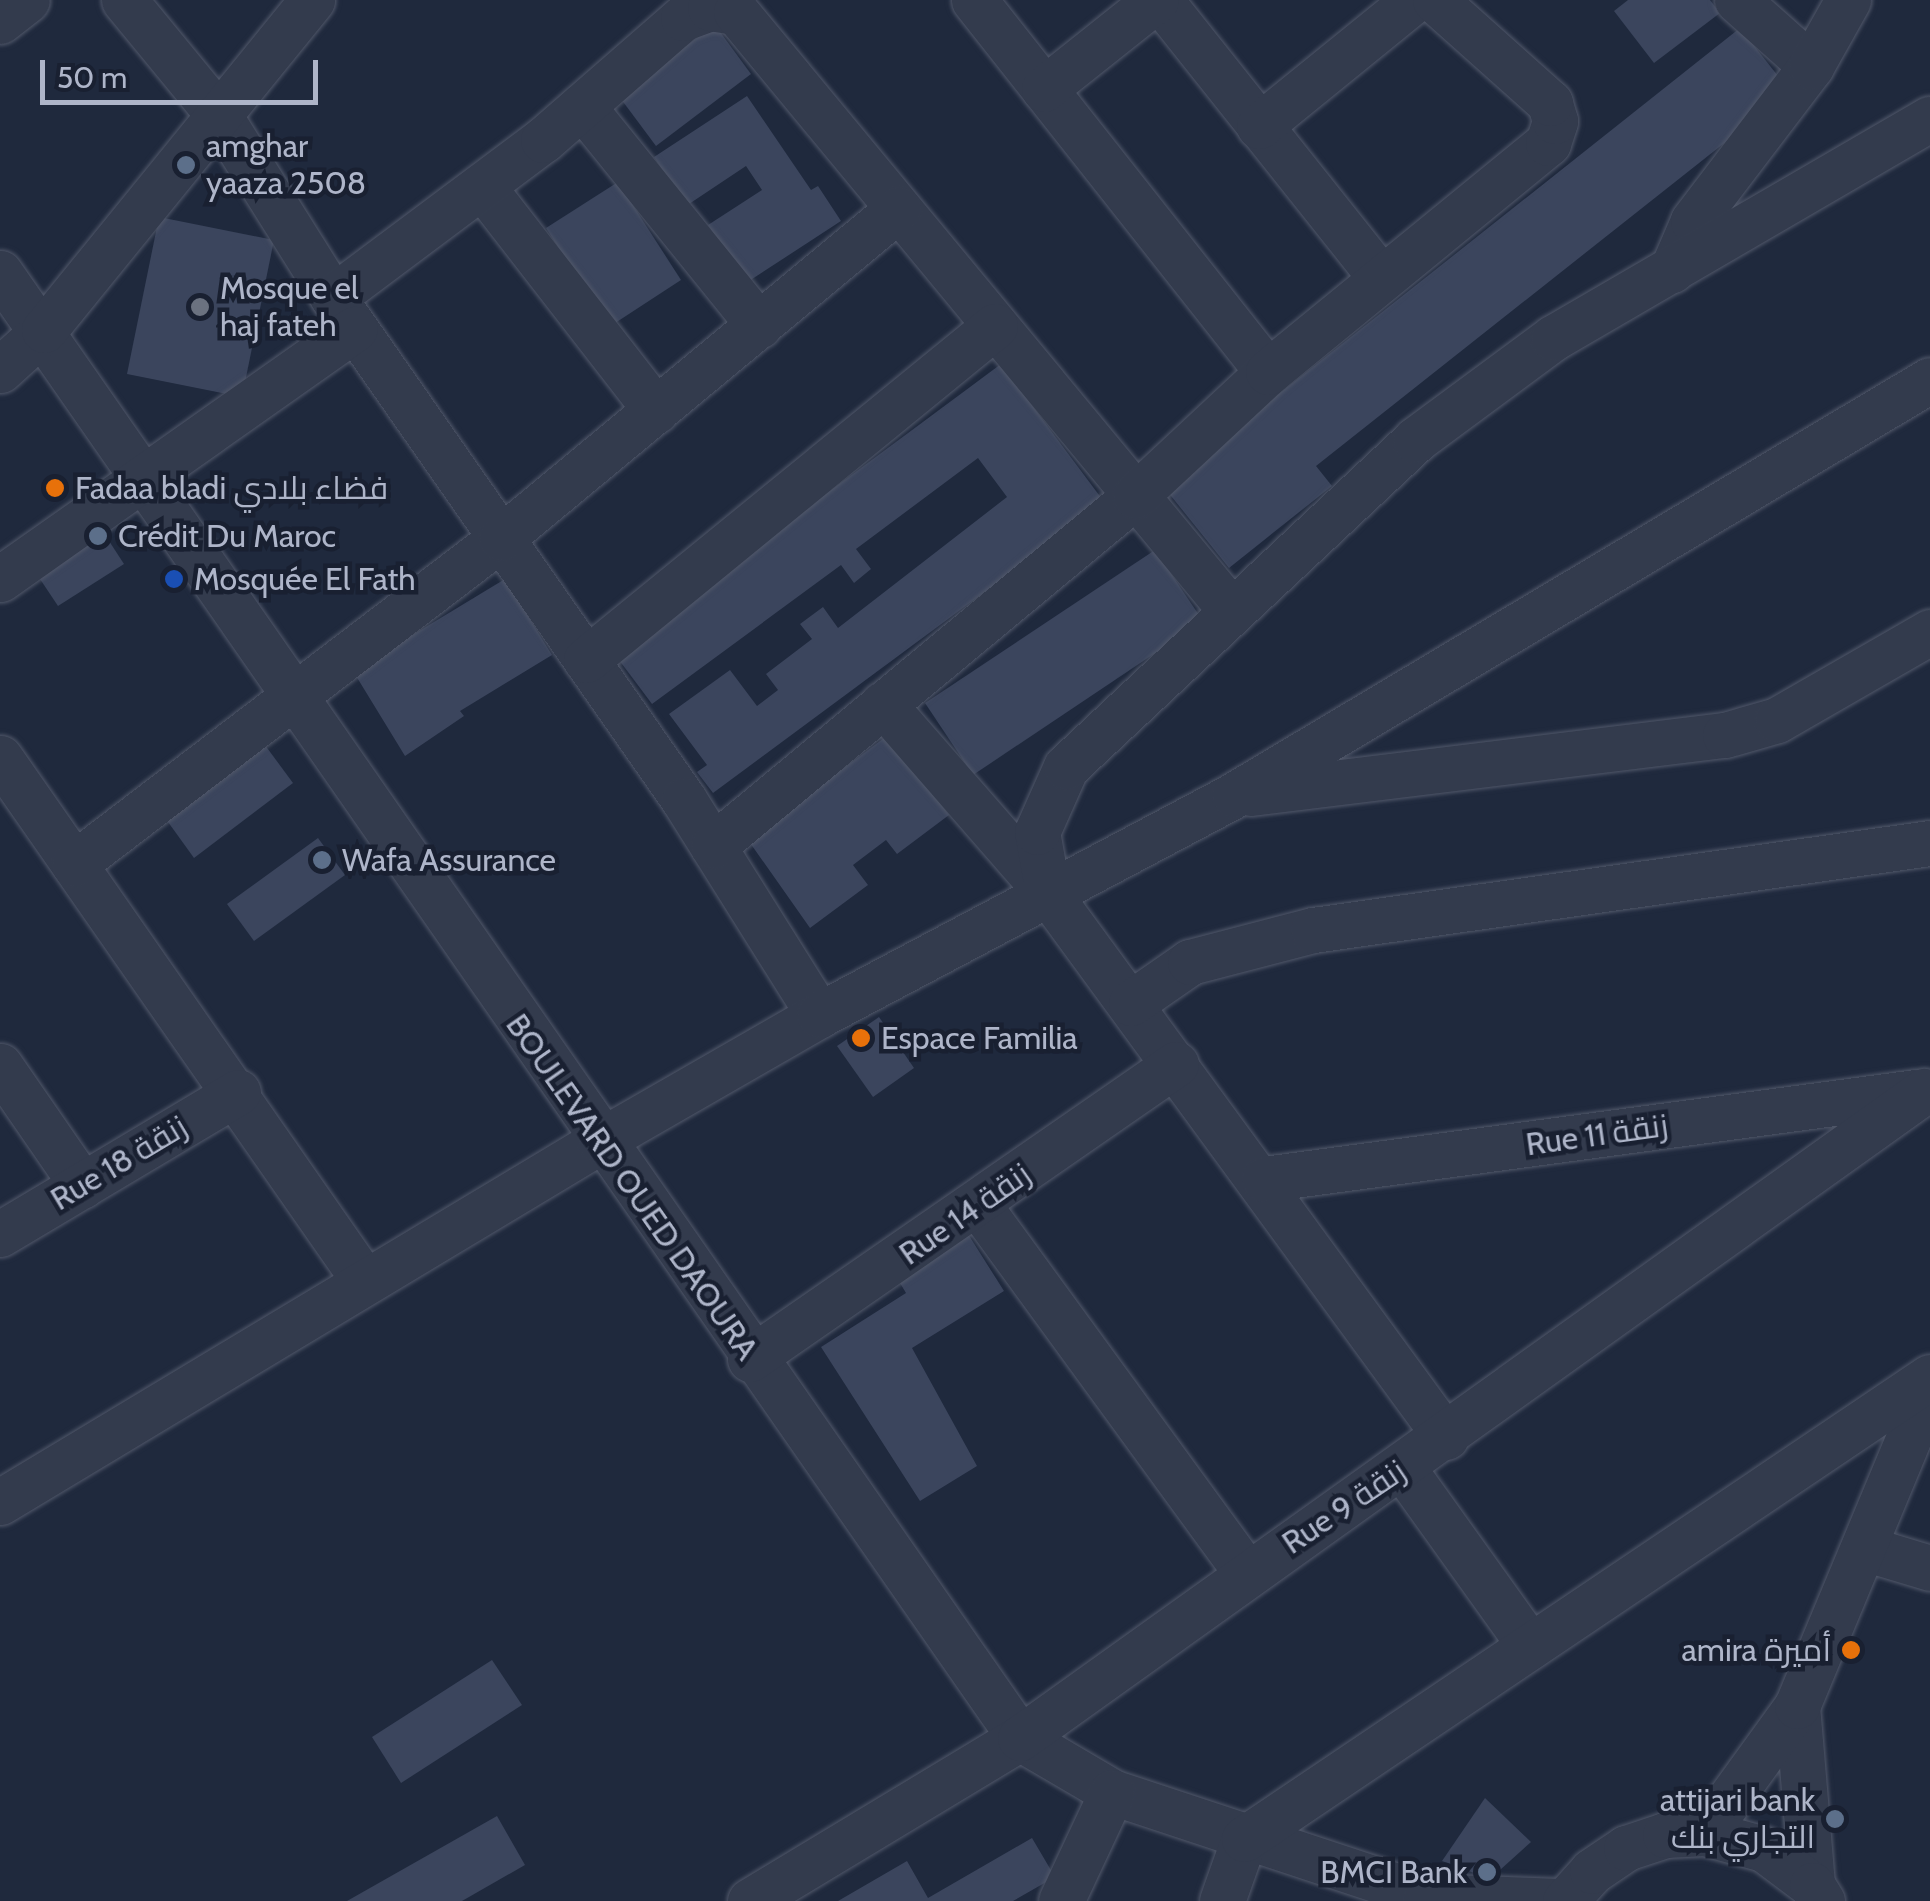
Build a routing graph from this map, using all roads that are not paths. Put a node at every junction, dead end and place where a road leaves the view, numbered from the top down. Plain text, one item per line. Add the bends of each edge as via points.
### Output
1 (27, 0) edge
2 (124, 0) edge
3 (312, 0) edge
4 (974, 0) edge
5 (1158, 0) edge
6 (1414, 0) edge
7 (1434, 0) edge
8 (1737, 0) edge
9 (1848, 0) edge
10 (0, 21) edge
11 (1811, 66) junction
12 (1044, 89) junction
13 (582, 106) junction
14 (220, 117) junction
15 (1930, 120) edge
16 (1259, 126) junction
17 (482, 186) junction
18 (898, 209) junction
19 (1672, 270) junction
20 (0, 273) edge
21 (1380, 277) junction
22 (344, 313) junction
23 (758, 325) junction
24 (995, 326) junction
25 (44, 330) junction
26 (0, 370) edge
27 (1268, 372) junction
28 (1930, 380) edge
29 (656, 410) junction
30 (148, 478) junction
31 (1135, 496) junction
32 (501, 538) junction
33 (0, 579) edge
34 (1229, 608) junction
35 (1930, 632) edge
36 (586, 660) junction
37 (294, 695) junction
38 (883, 704) junction
39 (0, 758) edge
40 (1234, 795) junction
41 (1930, 843) edge
42 (713, 846) junction
43 (74, 864) junction
44 (1048, 893) junction
45 (1131, 1003) junction
46 (819, 1015) junction
47 (1176, 1064) junction
48 (0, 1066) edge
49 (1927, 1090) edge
50 (238, 1092) junction
51 (600, 1141) junction
52 (1264, 1179) junction
53 (82, 1185) junction
54 (979, 1206) junction
55 (0, 1234) edge
56 (363, 1279) junction
57 (750, 1360) junction
58 (1930, 1377) edge
59 (1930, 1386) edge
60 (1446, 1436) junction
61 (1402, 1467) junction
62 (0, 1502) edge
63 (1867, 1548) junction
64 (1930, 1568) edge
65 (1247, 1574) junction
66 (1530, 1646) junction
67 (1798, 1706) junction
68 (1020, 1738) junction
69 (1112, 1792) junction
70 (1705, 1834) junction
71 (1244, 1839) junction
72 (1817, 1893) edge
73 (1429, 1898) edge
74 (750, 1901) edge
75 (1061, 1901) edge
76 (1222, 1901) edge
77 (1565, 1901) edge

1 - 10 street
2 - 14 street
3 - 14 street
4 - 12 street
5 - 12 street
5 - 16 street
6 - 16 street
7 - 21 street via 1550,103 1555,121 1548,143
8 - 11 street
9 - 11 street
11 - 19 street via 1694,220
12 - 27 street
13 - 17 street
13 - 18 street via 683,18 710,8 736,12
13 - 23 street
14 - 22 street
14 - 25 street
15 - 19 street
16 - 21 street
17 - 22 street
17 - 29 street
18 - 23 street
18 - 24 street
19 - 34 street via 1553,338 1415,440
20 - 25 street, BOULEVARD OUED DAOURA
21 - 27 street
22 - 30 street
22 - 32 street
23 - 29 street
24 - 31 street
24 - 36 street
25 - 26 street
25 - 30 street, BOULEVARD OUED DAOURA
27 - 31 street
28 - 40 street
29 - 32 street
30 - 33 street
30 - 37 street, BOULEVARD OUED DAOURA
31 - 34 street
31 - 38 street
32 - 36 street
32 - 37 street
34 - 44 street via 1066,767 1037,832
35 - 40 street via 1777,720 1725,735
36 - 42 street
37 - 43 street
37 - 51 street, BOULEVARD OUED DAOURA
38 - 42 street
38 - 44 street
39 - 43 street
40 - 44 street
41 - 45 street via 1313,930 1190,962
42 - 46 street
43 - 50 street
44 - 45 street
44 - 46 street
45 - 47 street
46 - 51 street
47 - 52 street
47 - 54 street, Rue 14 زنقة
48 - 53 street
49 - 52 street, Rue 11 زنقة
49 - 60 street, Rue 9 زنقة
50 - 53 street, Rue 18 زنقة
50 - 56 street
51 - 56 street
51 - 57 street, BOULEVARD OUED DAOURA
52 - 60 street
53 - 55 street, Rue 18 زنقة
54 - 57 street, Rue 14 زنقة
54 - 65 street
56 - 62 street
57 - 68 street, BOULEVARD OUED DAOURA
58 - 66 street
59 - 63 street
60 - 61 street, Rue 9 زنقة
61 - 65 street, Rue 9 زنقة
61 - 66 street
63 - 64 street
63 - 67 street
65 - 68 street, Rue 9 زنقة
66 - 71 street
67 - 70 street
67 - 72 street
68 - 69 street, BOULEVARD OUED DAOURA
68 - 74 street, Rue 9 زنقة
69 - 71 street, BOULEVARD OUED DAOURA
69 - 75 street
70 - 72 street via 1764,1848
70 - 77 street via 1665,1836 1626,1848
71 - 73 street, BOULEVARD OUED DAOURA
71 - 76 street
73 - 77 street, BOULEVARD OUED DAOURA

